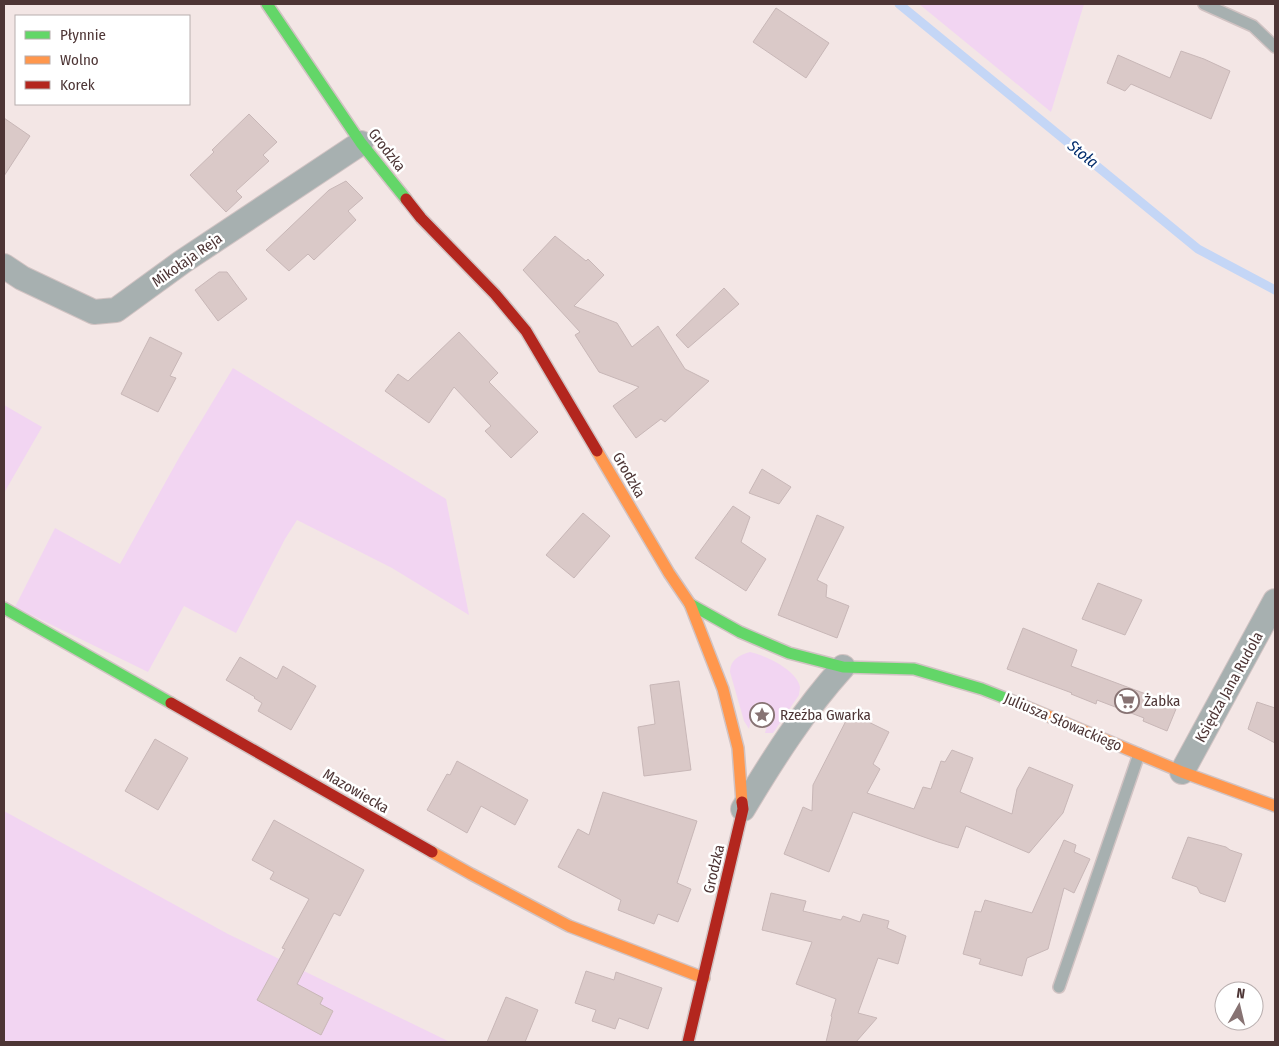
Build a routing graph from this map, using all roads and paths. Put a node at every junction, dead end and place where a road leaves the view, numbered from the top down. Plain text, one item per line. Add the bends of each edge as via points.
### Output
1 (267, 4) edge
2 (1204, 4) edge
3 (1275, 47) edge
4 (361, 143) junction
5 (4, 266) edge
6 (1275, 601) edge
7 (690, 604) junction
8 (4, 608) edge
9 (843, 666) junction
10 (1139, 754) junction
11 (1182, 772) junction
12 (1275, 806) edge
13 (743, 809) junction
14 (704, 978) junction
15 (1059, 987) dead end
16 (688, 1042) edge

1 - 4 street, Grodzka
2 - 3 lane via 1253,26
4 - 5 street, Mikołaja Reja via 116,310 94,312
4 - 7 street, Grodzka via 421,218 526,331
6 - 11 street, Księdza Jana Rudola
7 - 9 street, Juliusza Słowackiego via 740,632 789,653
7 - 13 street, Grodzka via 723,689 738,748
8 - 14 street, Mazowiecka via 471,874 569,926
9 - 10 street, Juliusza Słowackiego via 914,669 982,689
9 - 13 street via 811,705
10 - 11 street, Juliusza Słowackiego
10 - 15 lane
11 - 12 street, Juliusza Słowackiego
13 - 14 street, Grodzka
14 - 16 street, Grodzka

